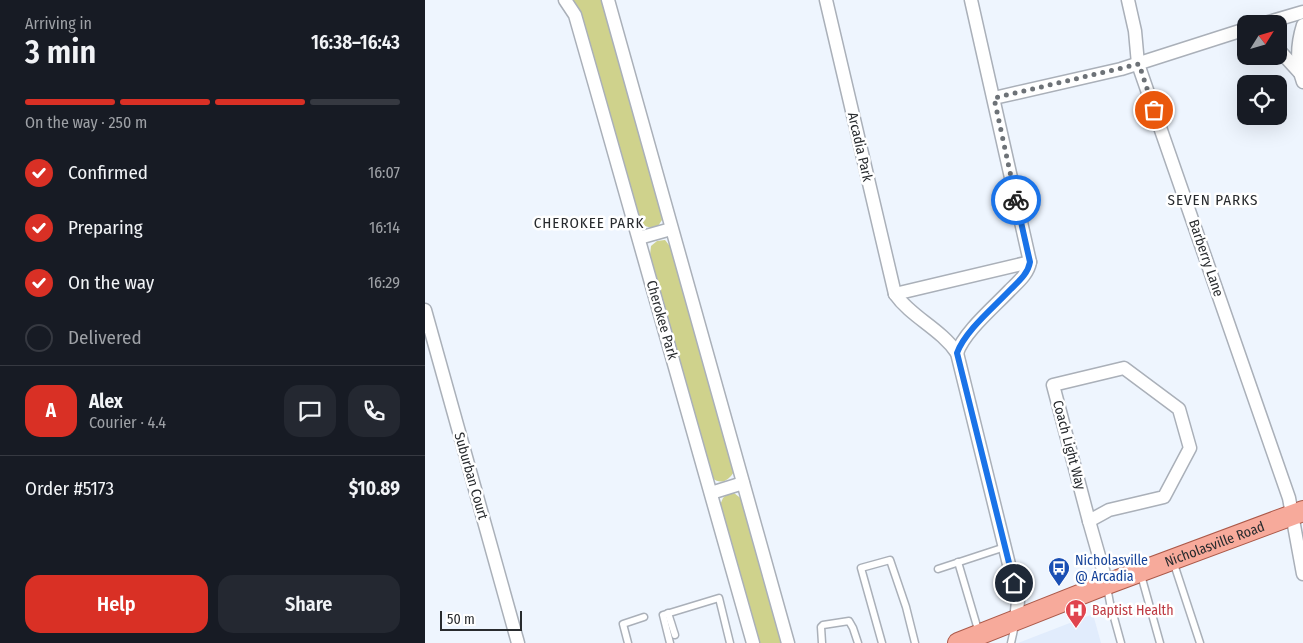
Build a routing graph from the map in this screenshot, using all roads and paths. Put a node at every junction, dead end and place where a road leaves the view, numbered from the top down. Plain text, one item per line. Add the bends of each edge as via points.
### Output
1 (565, 0) edge
2 (608, 0) edge
3 (826, 0) edge
4 (971, 0) edge
5 (1128, 0) edge
6 (1303, 12) edge
7 (1287, 17) edge
8 (1303, 25) edge
9 (1237, 31) edge
10 (1226, 34) junction
11 (1237, 34) edge
12 (1287, 60) edge
13 (1139, 64) junction
14 (1301, 77) edge
15 (994, 98) junction
16 (671, 229) junction
17 (639, 238) junction
18 (1030, 262) junction
19 (895, 294) junction
20 (425, 310) edge
21 (957, 353) junction
22 (743, 482) junction
23 (711, 493) junction
24 (1298, 513) edge
25 (1089, 521) junction
26 (1005, 547) junction
27 (1173, 559) junction
28 (958, 562) junction
29 (938, 569) dead end
30 (1139, 572) junction
31 (1303, 574) edge
32 (1107, 584) junction
33 (668, 614) junction
34 (644, 617) dead end
35 (1016, 621) junction
36 (675, 635) dead end
37 (979, 635) junction
38 (518, 643) edge
39 (628, 643) edge
40 (670, 643) edge
41 (730, 643) edge
42 (753, 643) edge
43 (788, 643) edge
44 (822, 643) edge
45 (858, 643) edge
46 (883, 643) edge
47 (915, 643) edge
48 (958, 643) edge
49 (1011, 643) edge
50 (1121, 643) edge
51 (1160, 643) edge
52 (1201, 643) edge

1 - 17 street, Cherokee Park via 575,15
2 - 16 street
3 - 19 street, Arcadia Park
4 - 15 street
5 - 13 street, Barberry Lane
6 - 7 street
8 - 14 street via 1297,43
9 - 10 street
10 - 11 street
10 - 13 street
12 - 14 street
13 - 15 street
13 - 24 street, Barberry Lane via 1289,498
15 - 18 street
16 - 17 street
16 - 22 street
17 - 23 street, Cherokee Park
18 - 19 street
18 - 21 street via 1019,282 968,334
19 - 21 street
20 - 38 street, Suburban Court
21 - 26 street
22 - 23 street
22 - 43 street
23 - 42 street, Cherokee Park
24 - 27 main road, Nicholasville Road
24 - 31 street, Barberry Lane via 1295,532
25 - 25 street, Coach Light Way via 1109,510 1164,498 1190,448 1179,410 1124,368 1053,385
25 - 32 street, Coach Light Way
26 - 28 lane
26 - 35 street via 1018,601
27 - 30 main road, Nicholasville Road
27 - 52 lane
28 - 29 lane
28 - 37 lane
30 - 32 main road, Nicholasville Road
30 - 51 lane
32 - 35 main road, Nicholasville Road
32 - 50 lane
33 - 36 lane
33 - 40 lane via 663,615
33 - 41 lane via 719,598
34 - 39 lane via 623,624
35 - 37 main road, Nicholasville Road
35 - 49 lane
37 - 48 main road, Nicholasville Road
44 - 45 lane via 823,625 849,621
46 - 47 lane via 861,568 890,560

